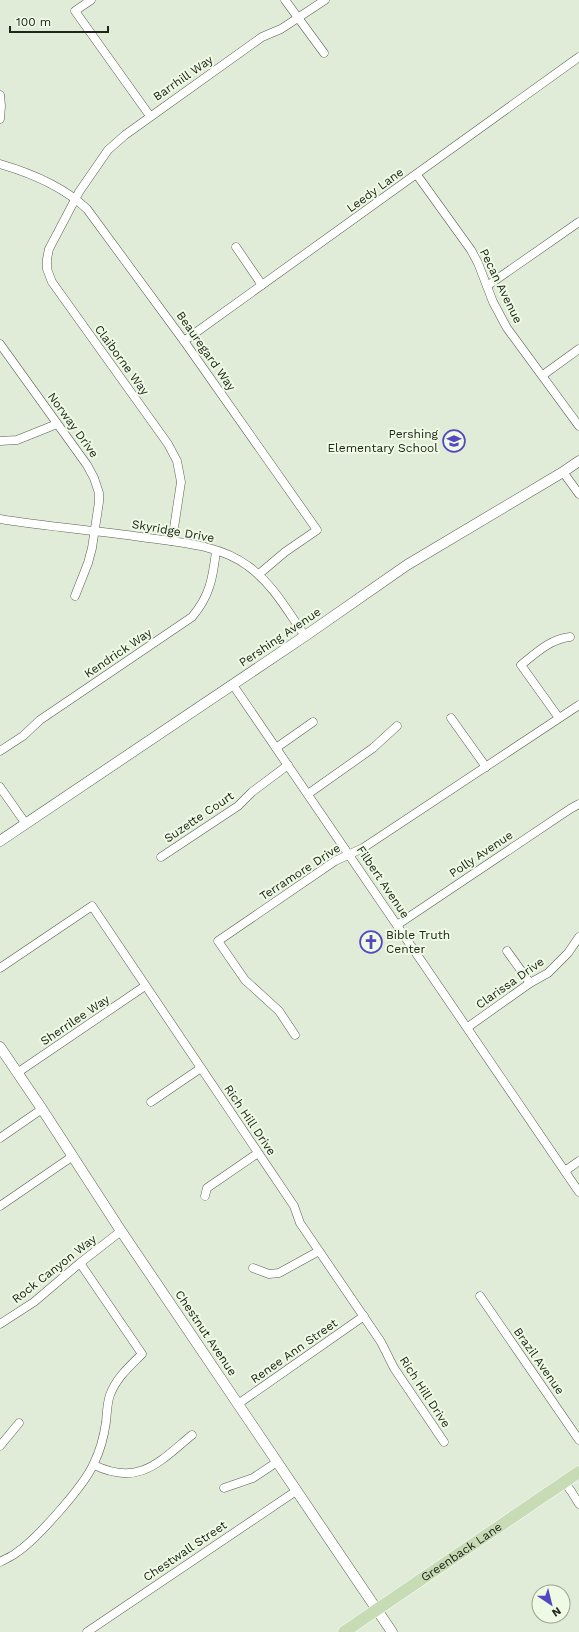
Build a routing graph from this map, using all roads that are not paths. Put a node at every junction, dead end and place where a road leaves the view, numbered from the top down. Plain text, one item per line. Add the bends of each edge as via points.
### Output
1 (91, 0) edge
2 (285, 0) edge
3 (325, 0) edge
4 (298, 18) junction
5 (324, 53) dead end
6 (579, 57) edge
7 (0, 94) edge
8 (150, 116) junction
9 (0, 119) edge
10 (0, 164) edge
11 (417, 175) junction
12 (75, 198) junction
13 (579, 222) edge
14 (236, 247) dead end
15 (262, 285) junction
16 (488, 286) junction
17 (184, 341) junction
18 (0, 344) edge
19 (579, 349) edge
20 (542, 376) junction
21 (57, 424) junction
22 (579, 426) edge
23 (0, 441) edge
24 (579, 460) edge
25 (563, 472) junction
26 (579, 494) edge
27 (0, 520) edge
28 (95, 530) junction
29 (172, 541) junction
30 (216, 551) junction
31 (259, 574) junction
32 (75, 596) dead end
33 (305, 636) junction
34 (570, 637) dead end
35 (233, 685) junction
36 (579, 705) edge
37 (451, 718) dead end
38 (559, 718) junction
39 (313, 722) dead end
40 (397, 726) dead end
41 (276, 748) junction
42 (0, 750) edge
43 (288, 765) junction
44 (486, 768) junction
45 (0, 787) edge
46 (308, 794) junction
47 (579, 804) edge
48 (26, 824) junction
49 (0, 841) edge
50 (350, 854) junction
51 (161, 857) dead end
52 (397, 925) junction
53 (579, 937) edge
54 (508, 950) dead end
55 (0, 968) edge
56 (530, 984) junction
57 (145, 986) junction
58 (468, 1027) junction
59 (295, 1035) dead end
60 (0, 1048) edge
61 (201, 1068) junction
62 (18, 1073) junction
63 (151, 1102) dead end
64 (42, 1109) junction
65 (0, 1138) edge
66 (258, 1153) junction
67 (73, 1156) junction
68 (579, 1161) edge
69 (565, 1171) junction
70 (579, 1192) edge
71 (205, 1196) dead end
72 (0, 1206) edge
73 (121, 1232) junction
74 (319, 1251) junction
75 (80, 1263) junction
76 (253, 1268) dead end
77 (480, 1296) dead end
78 (364, 1316) junction
79 (0, 1324) edge
80 (238, 1404) junction
81 (19, 1423) dead end
82 (192, 1435) dead end
83 (579, 1440) edge
84 (444, 1442) dead end
85 (0, 1446) edge
86 (277, 1462) junction
87 (94, 1465) junction
88 (571, 1478) edge
89 (224, 1488) dead end
90 (296, 1491) junction
91 (579, 1493) edge
92 (579, 1504) edge
93 (0, 1562) edge
94 (377, 1609) junction
95 (88, 1632) edge
96 (344, 1632) edge
97 (392, 1632) edge

1 - 8 street via 75,11
2 - 4 street
3 - 4 street, Barrhill Way
4 - 5 street
4 - 8 street, Barrhill Way via 282,29 262,37
6 - 11 street, Leedy Lane
7 - 9 street
8 - 12 street, Barrhill Way via 108,150
10 - 12 street, Beauregard Way via 50,183
11 - 15 street, Leedy Lane
11 - 16 street, Pecan Avenue via 471,250
12 - 17 street, Beauregard Way via 93,216
12 - 29 street, Claiborne Way via 48,254 46,264 49,278 168,444 177,461 181,482
13 - 16 street
14 - 15 street
15 - 17 street, Leedy Lane
16 - 20 street, Pecan Avenue via 493,302 507,328
17 - 31 street, Beauregard Way via 317,530
18 - 21 street, Norway Drive
19 - 20 street
20 - 22 street, Pecan Avenue
21 - 23 street via 17,440
21 - 28 street, Norway Drive via 94,478 99,493
24 - 25 street, Pershing Avenue
25 - 26 street
25 - 33 street, Pershing Avenue via 407,565
27 - 28 street, Skyridge Drive
28 - 29 street, Skyridge Drive
28 - 32 street, Norway Drive via 88,563
29 - 30 street, Skyridge Drive
30 - 31 street, Skyridge Drive via 238,559
30 - 42 street, Kendrick Way via 211,583 192,617 40,720 24,736
31 - 33 street, Skyridge Drive via 275,592
33 - 35 street, Pershing Avenue
34 - 38 street via 559,638 548,644 521,665
35 - 41 street, Filbert Avenue
35 - 48 street, Pershing Avenue
36 - 38 street, Terramore Drive
37 - 44 street
38 - 44 street, Terramore Drive
39 - 41 street
40 - 46 street via 373,748
41 - 43 street, Filbert Avenue
43 - 46 street, Filbert Avenue
43 - 51 street, Suzette Court via 238,806
44 - 50 street, Terramore Drive
45 - 48 street
46 - 50 street, Filbert Avenue
47 - 52 street, Polly Avenue
48 - 49 street, Pershing Avenue
50 - 52 street, Filbert Avenue
50 - 59 street, Terramore Drive via 335,861 218,941 245,980 276,1008
52 - 58 street, Filbert Avenue
53 - 56 street, Clarissa Drive via 559,963
54 - 56 street
55 - 57 street, Rich Hill Drive via 92,906
56 - 58 street, Clarissa Drive
57 - 61 street, Rich Hill Drive
57 - 62 street, Sherrilee Way
58 - 69 street, Filbert Avenue
60 - 62 street, Chestnut Avenue
61 - 63 street
61 - 66 street, Rich Hill Drive
62 - 64 street, Chestnut Avenue
64 - 65 street
64 - 67 street, Chestnut Avenue
66 - 71 street via 207,1188
66 - 74 street, Rich Hill Drive via 294,1206 300,1223
67 - 72 street
67 - 73 street, Chestnut Avenue
68 - 69 street
69 - 70 street, Filbert Avenue
73 - 75 street, Rock Canyon Way
73 - 80 street, Chestnut Avenue
74 - 76 street via 279,1273 269,1274
74 - 78 street, Rich Hill Drive
75 - 79 street, Rock Canyon Way via 34,1302
75 - 87 street via 142,1354 120,1377 110,1393 104,1430
77 - 83 street, Brazil Avenue
78 - 80 street, Renee Ann Street
78 - 84 street, Rich Hill Drive via 394,1368
80 - 86 street, Chestnut Avenue
81 - 85 street
82 - 87 street via 166,1458 144,1470 123,1472
86 - 89 street via 253,1478
86 - 90 street, Chestnut Avenue
87 - 93 street via 65,1505 44,1527 17,1553
88 - 91 street
88 - 92 street via 571,1491
88 - 94 main road, Greenback Lane
90 - 94 street, Chestnut Avenue
90 - 95 street, Chestwall Street
94 - 96 main road, Greenback Lane
94 - 97 street, Chestnut Avenue

